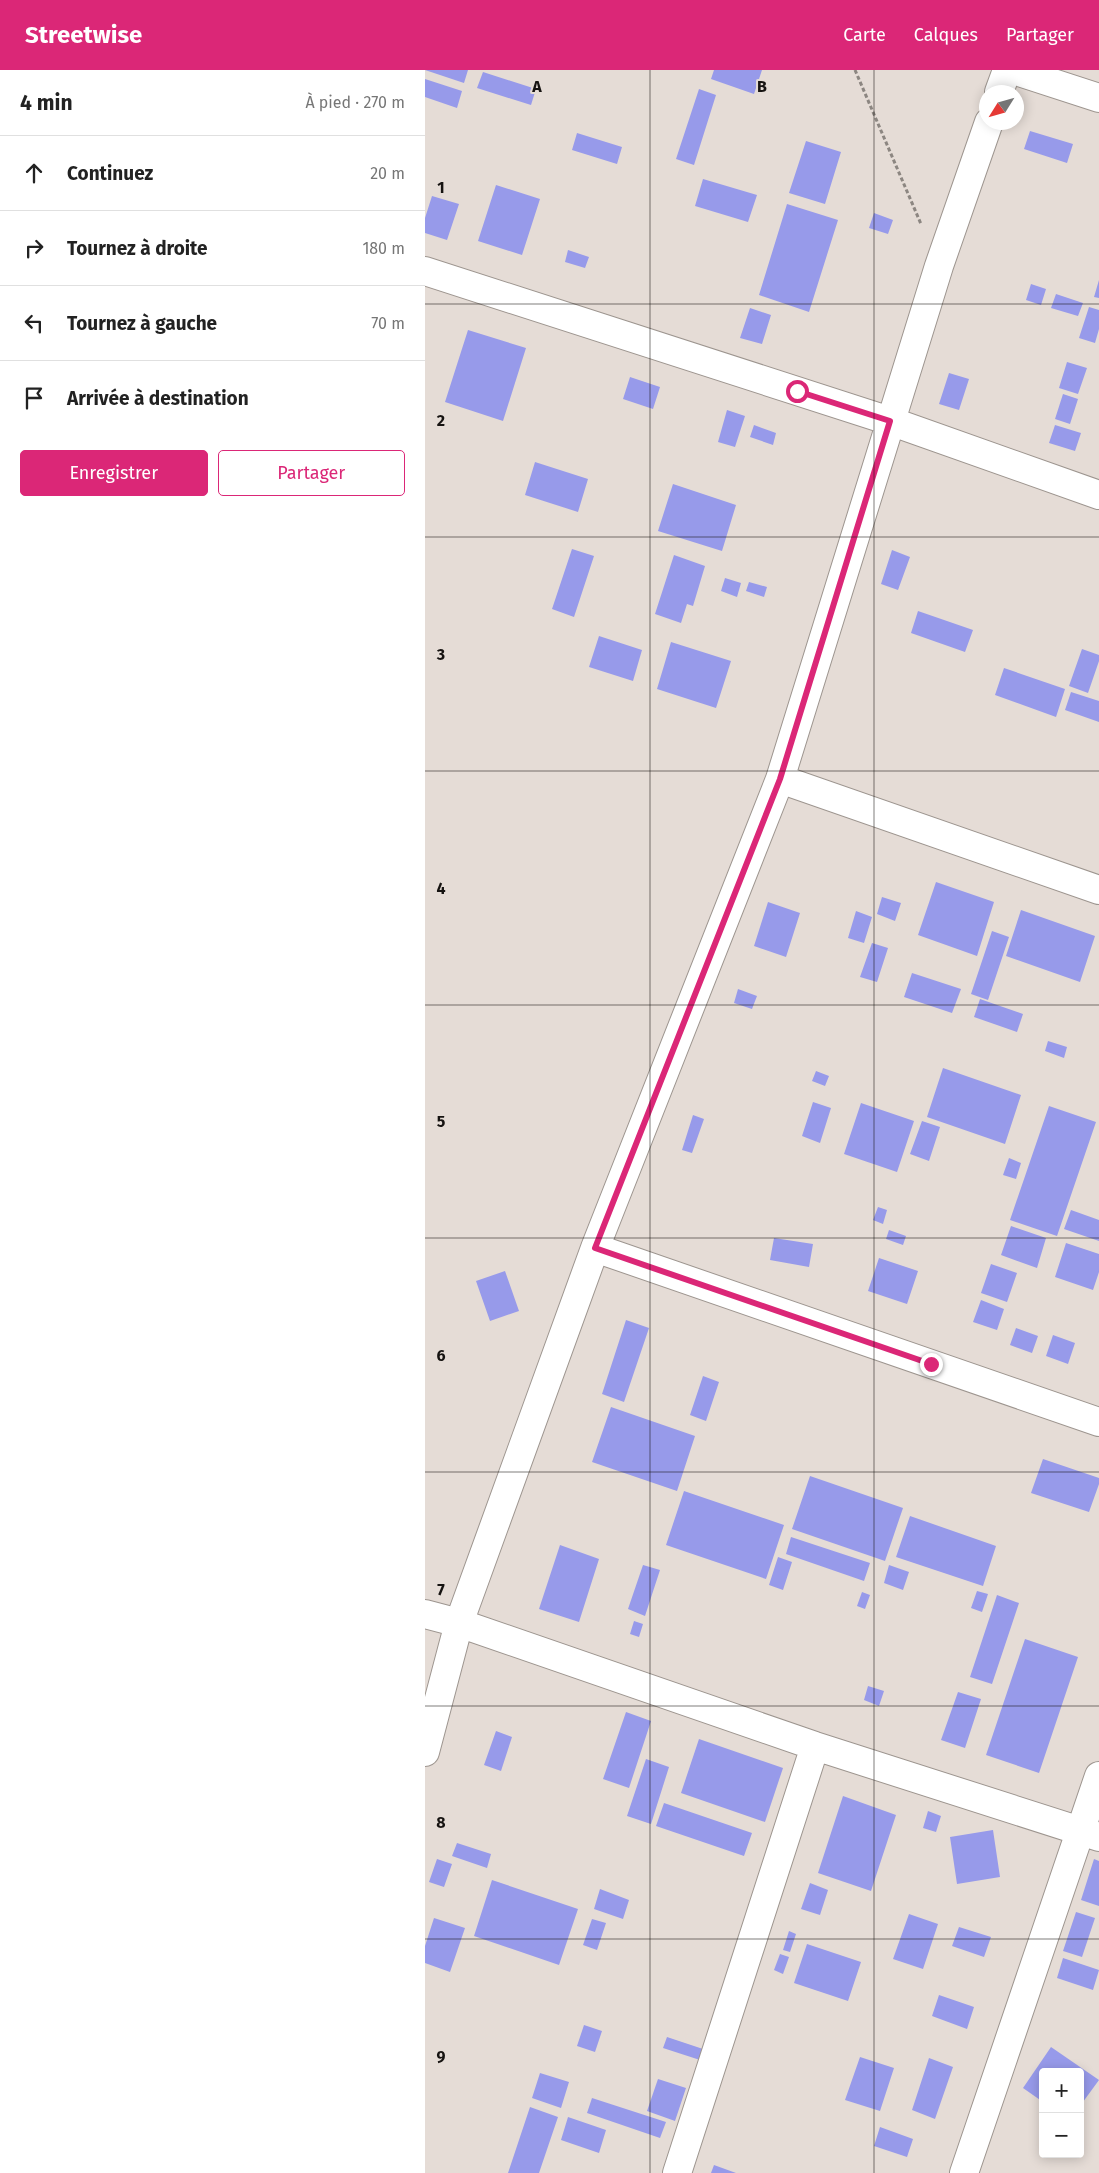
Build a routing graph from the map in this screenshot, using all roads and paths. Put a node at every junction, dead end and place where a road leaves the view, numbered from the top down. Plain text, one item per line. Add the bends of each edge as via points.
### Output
1 (855, 70) edge
2 (1007, 70) edge
3 (1013, 70) edge
4 (1002, 85) edge
5 (1099, 98) edge
6 (986, 130) edge
7 (939, 266) junction
8 (425, 271) edge
9 (890, 421) junction
10 (1099, 495) edge
11 (780, 779) junction
12 (1099, 890) edge
13 (595, 1248) junction
14 (1099, 1422) edge
15 (425, 1614) edge
16 (459, 1623) junction
17 (426, 1746) edge
18 (815, 1746) junction
19 (1099, 1776) edge
20 (1090, 1834) edge
21 (677, 2173) edge
22 (964, 2173) edge

1 - 7 path
2 - 4 street
3 - 5 street
6 - 7 street
7 - 9 street
8 - 9 street
9 - 10 street
9 - 11 street
11 - 12 street
11 - 13 street
13 - 14 street
13 - 16 street
15 - 16 street
16 - 17 street
16 - 18 street
18 - 20 street
18 - 21 street
19 - 20 street
20 - 22 street

